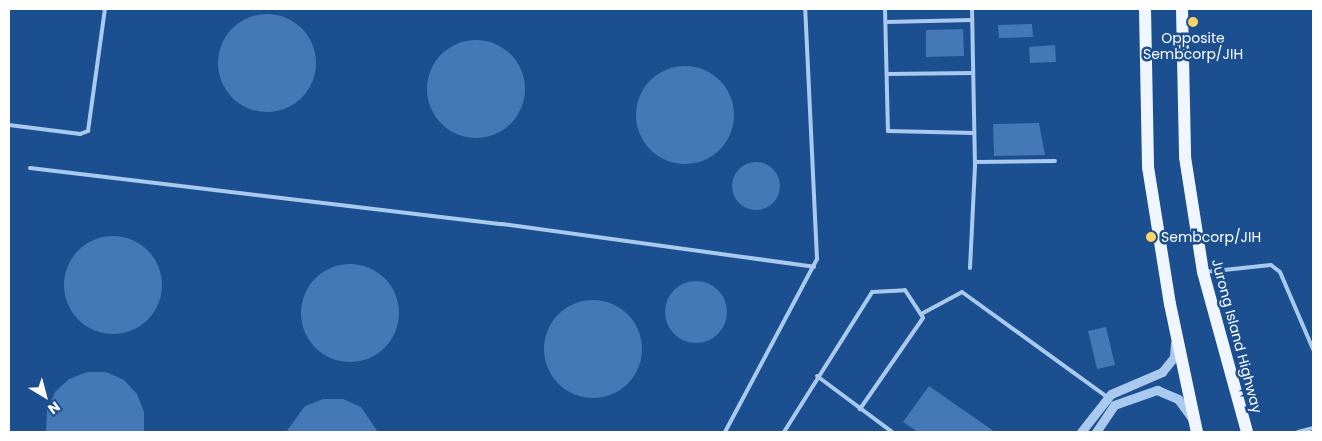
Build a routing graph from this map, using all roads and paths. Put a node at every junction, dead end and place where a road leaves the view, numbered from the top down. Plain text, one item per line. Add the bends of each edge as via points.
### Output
1 (105, 9) edge
2 (805, 9) edge
3 (885, 9) edge
4 (972, 9) edge
5 (1145, 9) edge
6 (1182, 9) edge
7 (972, 20) junction
8 (886, 22) junction
9 (973, 72) junction
10 (886, 74) junction
11 (9, 125) edge
12 (974, 133) junction
13 (1055, 161) dead end
14 (975, 162) junction
15 (30, 168) dead end
16 (814, 267) junction
17 (970, 268) dead end
18 (1203, 272) junction
19 (923, 313) junction
20 (1175, 328) junction
21 (1313, 349) edge
22 (817, 376) junction
23 (1107, 397) junction
24 (860, 409) junction
25 (1196, 427) edge
26 (1313, 428) edge
27 (725, 432) edge
28 (784, 432) edge
29 (892, 432) edge
30 (1081, 432) edge
31 (1096, 432) edge
32 (1247, 432) edge
33 (1298, 432) edge

1 - 11 lane via 88,130 80,134
2 - 16 lane via 818,249
3 - 8 lane
4 - 7 lane
5 - 20 main road via 1148,167
6 - 18 main road, Jurong Island Highway via 1185,157
7 - 8 lane
7 - 9 lane
8 - 10 lane
9 - 10 lane
9 - 12 lane
10 - 12 lane via 890,133
12 - 14 lane
13 - 14 lane
14 - 17 lane
15 - 16 lane via 502,224
16 - 27 lane
18 - 21 lane via 1271,265 1280,272
18 - 32 main road, Jurong Island Highway
19 - 22 lane via 905,290 876,289
19 - 23 lane via 962,292
19 - 24 lane via 921,322
20 - 23 street via 1174,357 1162,372
20 - 25 main road
22 - 24 lane
22 - 28 lane
23 - 30 street
24 - 29 lane
25 - 31 street via 1178,399 1157,390 1114,405
26 - 33 lane

